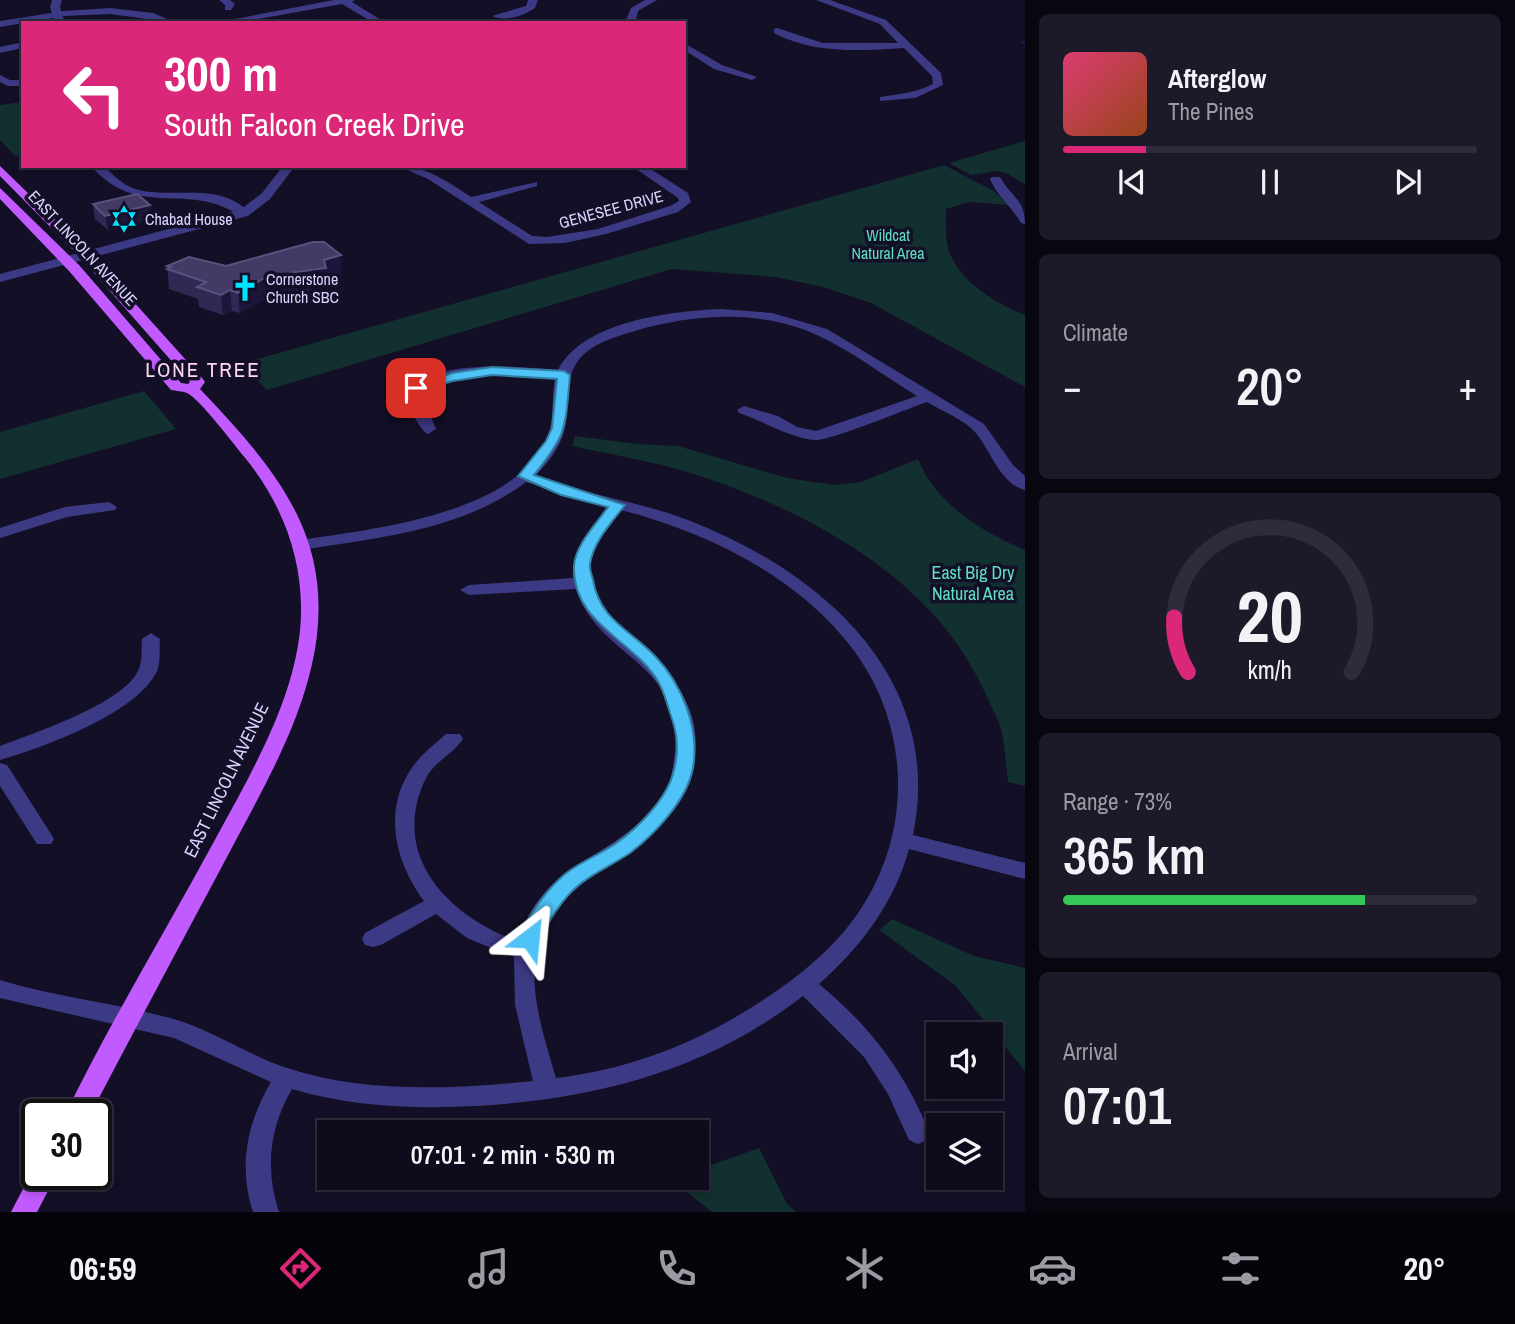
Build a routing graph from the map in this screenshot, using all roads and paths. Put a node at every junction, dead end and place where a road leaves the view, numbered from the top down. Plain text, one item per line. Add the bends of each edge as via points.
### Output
1 (57, 0) edge
2 (345, 0) edge
3 (533, 0) edge
4 (652, 0) edge
5 (821, 0) edge
6 (497, 16) dead end
7 (59, 18) edge
8 (30, 21) edge
9 (164, 21) edge
10 (230, 21) edge
11 (378, 21) edge
12 (632, 21) edge
13 (21, 22) edge
14 (0, 24) edge
15 (777, 31) dead end
16 (21, 45) edge
17 (906, 45) junction
18 (686, 47) edge
19 (0, 50) edge
20 (752, 77) dead end
21 (0, 78) edge
22 (21, 83) edge
23 (884, 99) dead end
24 (99, 168) edge
25 (287, 168) edge
26 (412, 168) edge
27 (641, 168) edge
28 (0, 169) edge
29 (996, 179) dead end
30 (533, 184) dead end
31 (0, 192) edge
32 (471, 201) junction
33 (244, 213) junction
34 (1025, 220) edge
35 (84, 254) junction
36 (58, 261) junction
37 (0, 271) edge
38 (0, 278) edge
39 (564, 375) junction
40 (192, 389) junction
41 (930, 396) junction
42 (744, 410) dead end
43 (428, 429) dead end
44 (525, 476) junction
45 (1025, 485) edge
46 (617, 505) junction
47 (109, 507) dead end
48 (0, 533) edge
49 (301, 545) junction
50 (584, 583) junction
51 (469, 590) dead end
52 (151, 639) dead end
53 (453, 740) dead end
54 (0, 753) edge
55 (0, 770) edge
56 (44, 839) dead end
57 (902, 840) junction
58 (1025, 871) edge
59 (438, 903) junction
60 (373, 939) dead end
61 (525, 952) junction
62 (804, 984) junction
63 (0, 989) edge
64 (130, 1017) junction
65 (286, 1078) junction
66 (547, 1089) junction
67 (85, 1099) edge
68 (918, 1133) dead end
69 (36, 1190) edge
70 (24, 1212) edge
71 (266, 1212) edge

1 - 7 street
2 - 10 street
2 - 11 street
3 - 6 street via 530,8 517,14
4 - 12 street via 634,10
5 - 17 street via 883,22
7 - 8 street
7 - 9 street via 134,14
13 - 14 street
15 - 17 street via 823,46
16 - 19 street
17 - 23 street via 937,75 938,85 924,94
18 - 20 street via 718,67
21 - 22 street
24 - 33 street via 118,186 133,192 206,195 229,200
25 - 33 street via 266,196
26 - 32 street
27 - 32 street, GENESEE DRIVE via 674,187 685,202 674,209 543,241 528,240
28 - 35 main road, EAST LINCOLN AVENUE
29 - 34 street
30 - 32 street
31 - 36 main road, EAST LINCOLN AVENUE
33 - 35 street
35 - 36 street
35 - 40 main road, EAST LINCOLN AVENUE via 198,382
36 - 37 street
36 - 38 street
36 - 40 main road, EAST LINCOLN AVENUE via 176,387
39 - 41 street via 575,355 601,338 666,317 731,312 781,318 822,332
39 - 43 street via 492,371 416,388 408,393
39 - 44 street via 553,442
40 - 49 main road, EAST LINCOLN AVENUE via 264,468 285,503
41 - 42 street via 817,436
41 - 45 street via 979,427 1007,468
44 - 46 street
44 - 49 street via 476,504 428,522
46 - 50 street via 586,552
46 - 57 street via 670,520 733,546 802,589 834,617 875,670 900,719 909,757
47 - 48 street via 65,512
49 - 64 main road, EAST LINCOLN AVENUE via 309,611 295,690 251,792
50 - 51 street
50 - 61 street via 603,620 667,681 684,726 683,771 675,791 643,831 571,880 552,901 534,924
52 - 54 street via 147,673 120,699 91,717
53 - 59 street via 418,774 404,814 409,860
55 - 56 street
57 - 58 street
57 - 62 street via 870,912 839,951
59 - 60 street
59 - 61 street via 475,932
61 - 66 street via 525,1006
62 - 66 street via 741,1026 699,1047 627,1075
62 - 68 street via 865,1039 901,1091
63 - 64 street
64 - 65 street via 212,1042
64 - 67 main road, EAST LINCOLN AVENUE
65 - 66 street via 401,1097
65 - 71 street via 270,1102 258,1146 261,1200
69 - 70 main road

